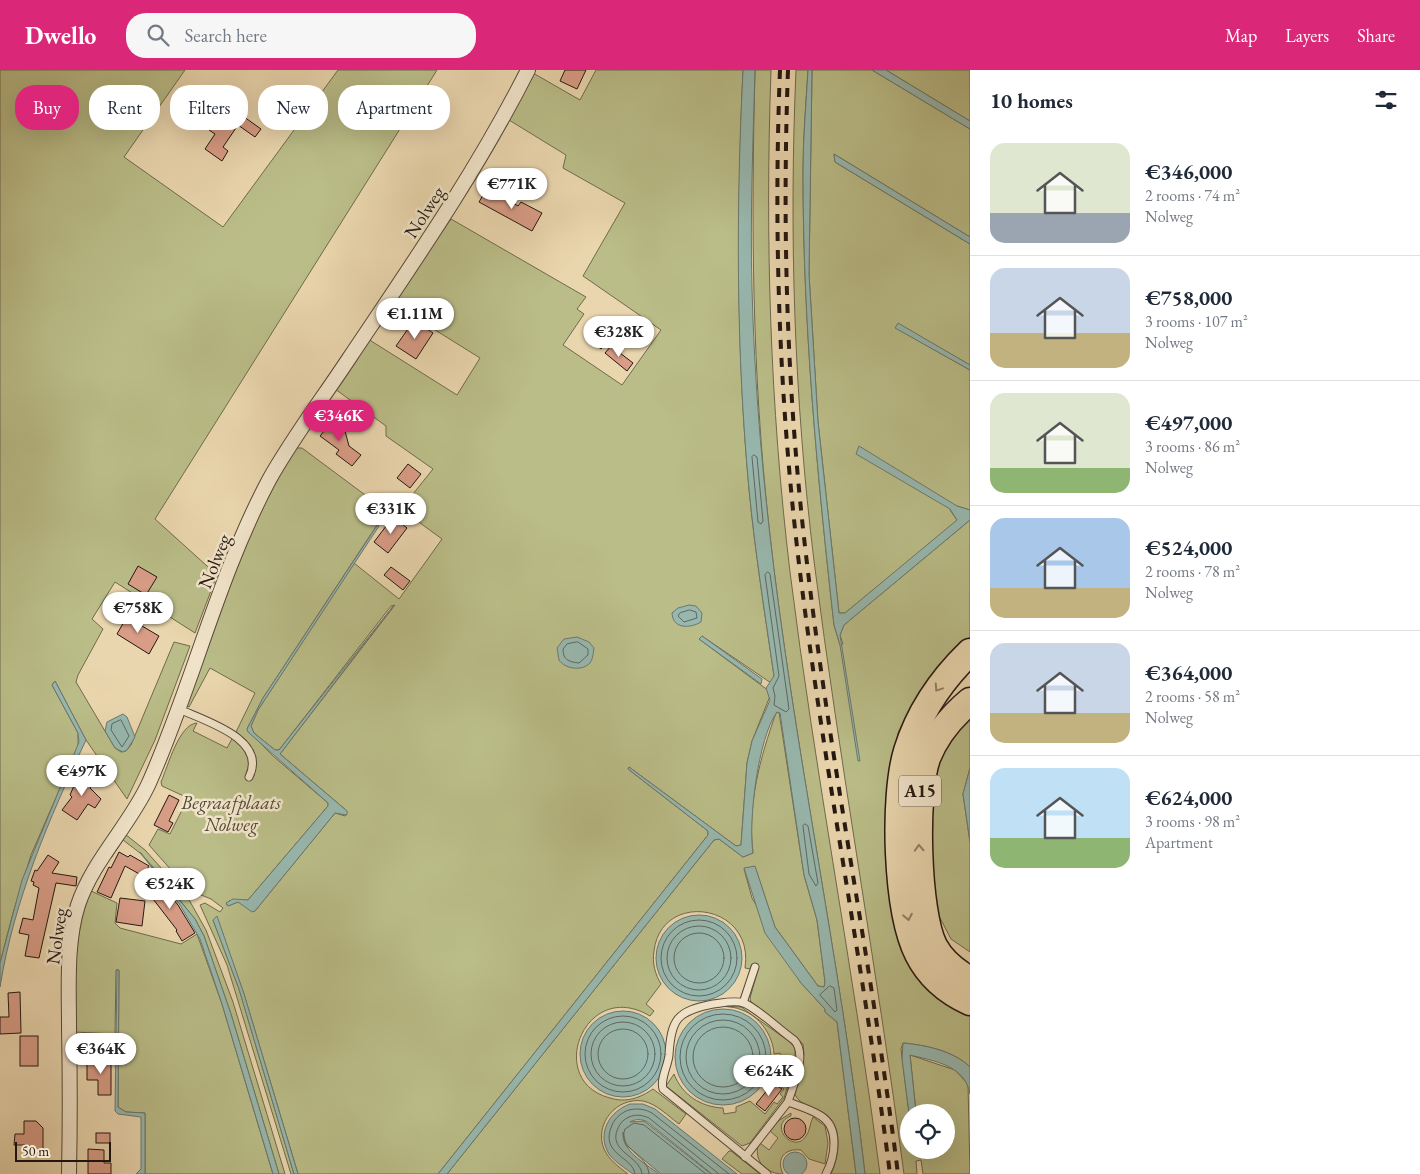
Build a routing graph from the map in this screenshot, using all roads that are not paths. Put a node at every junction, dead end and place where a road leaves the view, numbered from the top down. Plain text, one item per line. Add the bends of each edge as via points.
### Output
1 (528, 70) edge
2 (970, 652) edge
3 (970, 701) edge
4 (179, 709) junction
5 (249, 777) dead end
6 (924, 897) junction
7 (970, 958) edge
8 (755, 967) dead end
9 (970, 980) edge
10 (970, 1002) edge
11 (743, 1003) junction
12 (788, 1102) junction
13 (745, 1156) junction
14 (70, 1174) edge
15 (767, 1174) edge
16 (826, 1174) edge

1 - 4 street, Nolweg via 500,126 452,206 269,480 233,562
2 -> 10 highway, A15 via 944,679 913,733 903,770 900,834 906,910 918,953 942,985
6 -> 3 highway, A15 via 918,831 922,779 936,740
4 - 5 lane via 243,741 253,759
4 - 14 street, Nolweg via 140,801 99,863 78,905 69,980
6 - 7 highway, A15 via 943,937 952,948
6 - 9 highway, A15 via 934,946 952,968
8 - 11 lane
11 - 12 lane via 799,1047 800,1058
11 - 13 lane via 710,1005 686,1012 679,1018 670,1034 668,1065 662,1086 665,1092
12 - 13 lane
12 - 16 lane via 820,1115 831,1128 833,1153
13 - 15 lane

